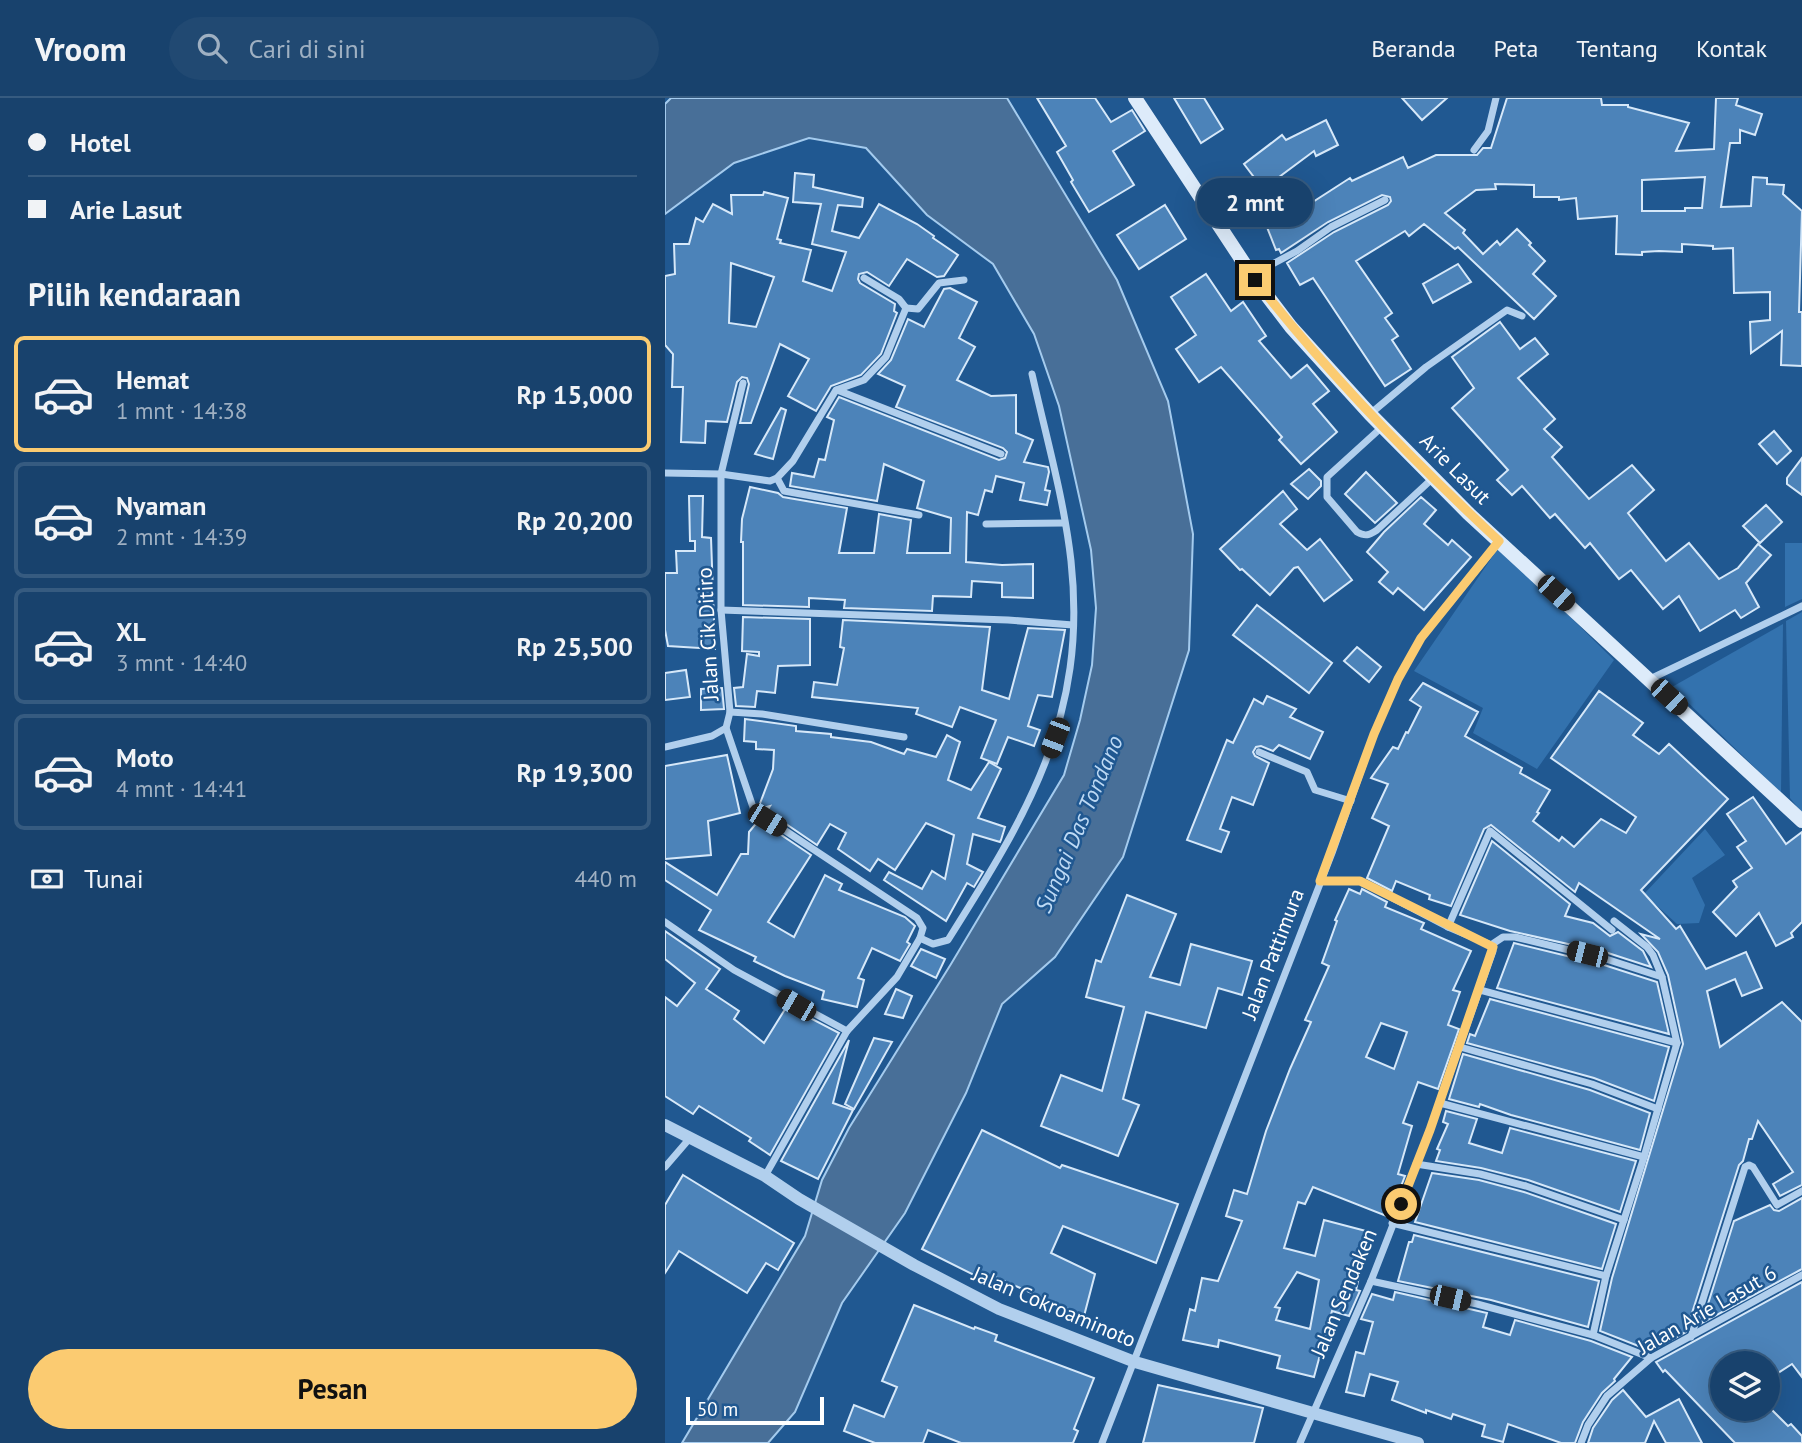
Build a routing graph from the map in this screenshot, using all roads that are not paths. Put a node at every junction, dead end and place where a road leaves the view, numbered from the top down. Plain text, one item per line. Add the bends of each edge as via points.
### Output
1 (1135, 98) edge
2 (1496, 98) edge
3 (1474, 150) dead end
4 (1385, 200) dead end
5 (1252, 275) junction
6 (864, 278) dead end
7 (964, 280) dead end
8 (906, 308) junction
9 (1522, 316) dead end
10 (1032, 374) dead end
11 (743, 383) dead end
12 (836, 390) junction
13 (1370, 414) junction
14 (1383, 427) junction
15 (1001, 454) dead end
16 (665, 473) edge
17 (721, 474) junction
18 (777, 478) junction
19 (1434, 478) junction
20 (919, 515) dead end
21 (1064, 523) junction
22 (986, 524) dead end
23 (1499, 541) junction
24 (1802, 606) edge
25 (721, 610) junction
26 (1073, 625) junction
27 (1650, 679) junction
28 (730, 712) junction
29 (726, 728) junction
30 (904, 737) dead end
31 (665, 747) edge
32 (1259, 752) dead end
33 (1351, 801) junction
34 (1802, 821) edge
35 (1320, 881) junction
36 (1614, 920) dead end
37 (665, 922) edge
38 (1448, 927) junction
39 (1612, 930) dead end
40 (920, 938) junction
41 (1492, 948) junction
42 (1662, 977) junction
43 (1480, 990) junction
44 (847, 1031) junction
45 (1677, 1043) junction
46 (1460, 1047) junction
47 (1440, 1103) junction
48 (1658, 1110) junction
49 (665, 1125) edge
50 (690, 1138) junction
51 (1644, 1157) junction
52 (1416, 1164) junction
53 (665, 1167) edge
54 (765, 1177) junction
55 (1802, 1191) edge
56 (1624, 1220) junction
57 (1392, 1223) junction
58 (1802, 1275) edge
59 (1606, 1276) junction
60 (1371, 1280) junction
61 (1593, 1335) junction
62 (1691, 1338) junction
63 (1651, 1358) junction
64 (1135, 1362) junction
65 (1313, 1412) junction
66 (1103, 1443) edge
67 (1300, 1443) edge
68 (1418, 1443) edge
69 (1581, 1443) edge

1 - 5 main road, Arie Lasut
2 - 3 street via 1488,131
4 - 5 street
5 - 13 main road, Arie Lasut via 1291,327
6 - 8 street
7 - 8 street via 939,283 918,309
8 - 12 street via 886,357 864,380
9 - 13 street via 1507,310 1426,366
10 - 21 street
11 - 17 street, Jalan Cik Ditiro
12 - 15 street
12 - 18 street via 793,461
13 - 14 main road, Arie Lasut
14 - 19 main road, Arie Lasut
14 - 19 street via 1327,477 1327,497 1357,532 1363,536 1377,530
16 - 17 street
17 - 18 street
17 - 25 street, Jalan Cik Ditiro
18 - 20 street via 784,491
19 - 23 main road, Arie Lasut
21 - 22 street
21 - 26 street
23 - 27 main road, Arie Lasut
23 - 33 street, Jalan Pattimura via 1421,638 1374,734
24 - 27 street
25 - 26 street
25 - 28 street, Jalan Cik Ditiro
26 - 40 street via 1063,708 1041,777 948,940 933,944
27 - 34 main road, Arie Lasut
28 - 29 street, Jalan Cik Ditiro
28 - 30 street
29 - 31 street, Jalan Cik Ditiro
29 - 40 street via 754,810 917,918 923,928
32 - 33 street via 1307,772 1315,790
33 - 35 street, Jalan Pattimura
35 - 38 street via 1360,881
35 - 64 street, Jalan Pattimura
36 - 42 street via 1647,947
37 - 44 street via 734,970
38 - 39 street via 1490,831
38 - 41 street
40 - 44 street via 897,976
41 - 42 street via 1503,937 1515,937
41 - 43 street, Jalan Sendaken
42 - 45 street
43 - 45 street
43 - 46 street, Jalan Sendaken
44 - 54 street
45 - 48 street
46 - 47 street, Jalan Sendaken
46 - 48 street via 1592,1084
47 - 51 street
47 - 52 street, Jalan Sendaken
48 - 51 street
49 - 50 street, Jalan Cokroaminoto
50 - 53 street
50 - 54 street, Jalan Cokroaminoto
51 - 56 street
52 - 56 street via 1526,1186
52 - 57 street, Jalan Sendaken
54 - 64 street, Jalan Cokroaminoto via 999,1309
55 - 62 street via 1777,1205 1753,1167 1745,1167
56 - 59 street
57 - 59 street
57 - 60 street, Jalan Sendaken
58 - 62 street, Jalan Arie Lasut 6
59 - 61 street
60 - 61 street
60 - 65 street, Jalan Sendaken
61 - 63 street
62 - 63 street, Jalan Arie Lasut 6
63 - 69 street, Jalan Arie Lasut 6 via 1607,1396
64 - 65 street, Jalan Cokroaminoto
64 - 66 street, Jalan Pattimura
65 - 67 street, Jalan Sendaken
65 - 68 street, Jalan Cokroaminoto

